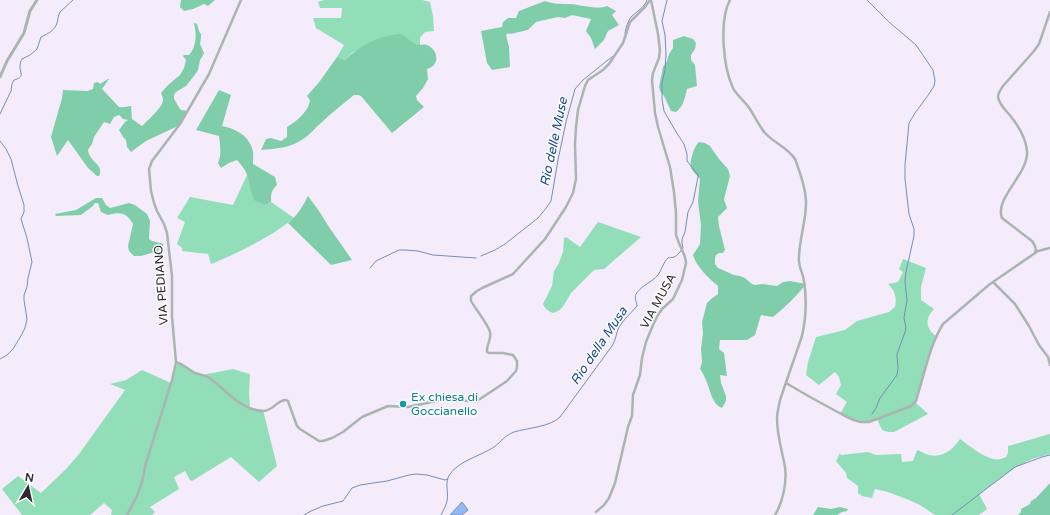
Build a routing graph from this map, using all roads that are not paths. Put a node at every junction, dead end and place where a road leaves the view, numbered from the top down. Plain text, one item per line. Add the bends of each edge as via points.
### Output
1 (38, 0) edge
2 (241, 0) edge
3 (651, 0) edge
4 (730, 0) edge
5 (1050, 12) edge
6 (0, 77) edge
7 (1035, 246) junction
8 (1050, 248) edge
9 (1042, 250) junction
10 (1034, 254) junction
11 (993, 282) junction
12 (176, 362) junction
13 (1050, 365) edge
14 (786, 383) junction
15 (596, 512) dead end
16 (127, 515) edge
17 (775, 515) edge

1 - 6 street via 30,11 24,33
2 - 12 street, VIA PEDIANO via 209,74 180,124 152,161 149,169 154,203 167,233
3 - 12 street via 630,22 623,43 609,64 588,80 585,86 577,118 576,179 571,200 545,239 518,270 471,296 471,301 490,331 487,352 510,354 517,361 516,371 508,381 476,401 442,400 408,407 388,406 366,415 344,432 319,441 297,426 288,401 281,401 268,410 254,409 235,400 205,375
3 - 15 street, VIA MUSA via 660,53 652,80 655,112 670,167 676,235 686,263 682,280 672,299 658,315 646,342 640,375 633,395 632,416 614,487 607,502
4 - 14 street via 724,20 724,51 731,82 763,130 792,154 806,198 798,259 807,298 802,336
5 - 7 street via 1039,44 1003,86 998,98 1026,143 1027,152 1024,166 1003,201 1000,214
7 - 9 street
7 - 10 street
8 - 9 street
9 - 10 street
10 - 11 street
11 - 13 street via 1015,304 1048,357
11 - 14 street via 952,316 938,333 916,401 911,406 869,422 861,422 845,416
12 - 16 street, VIA PEDIANO via 137,496
14 - 17 street via 777,416 785,468 783,500

